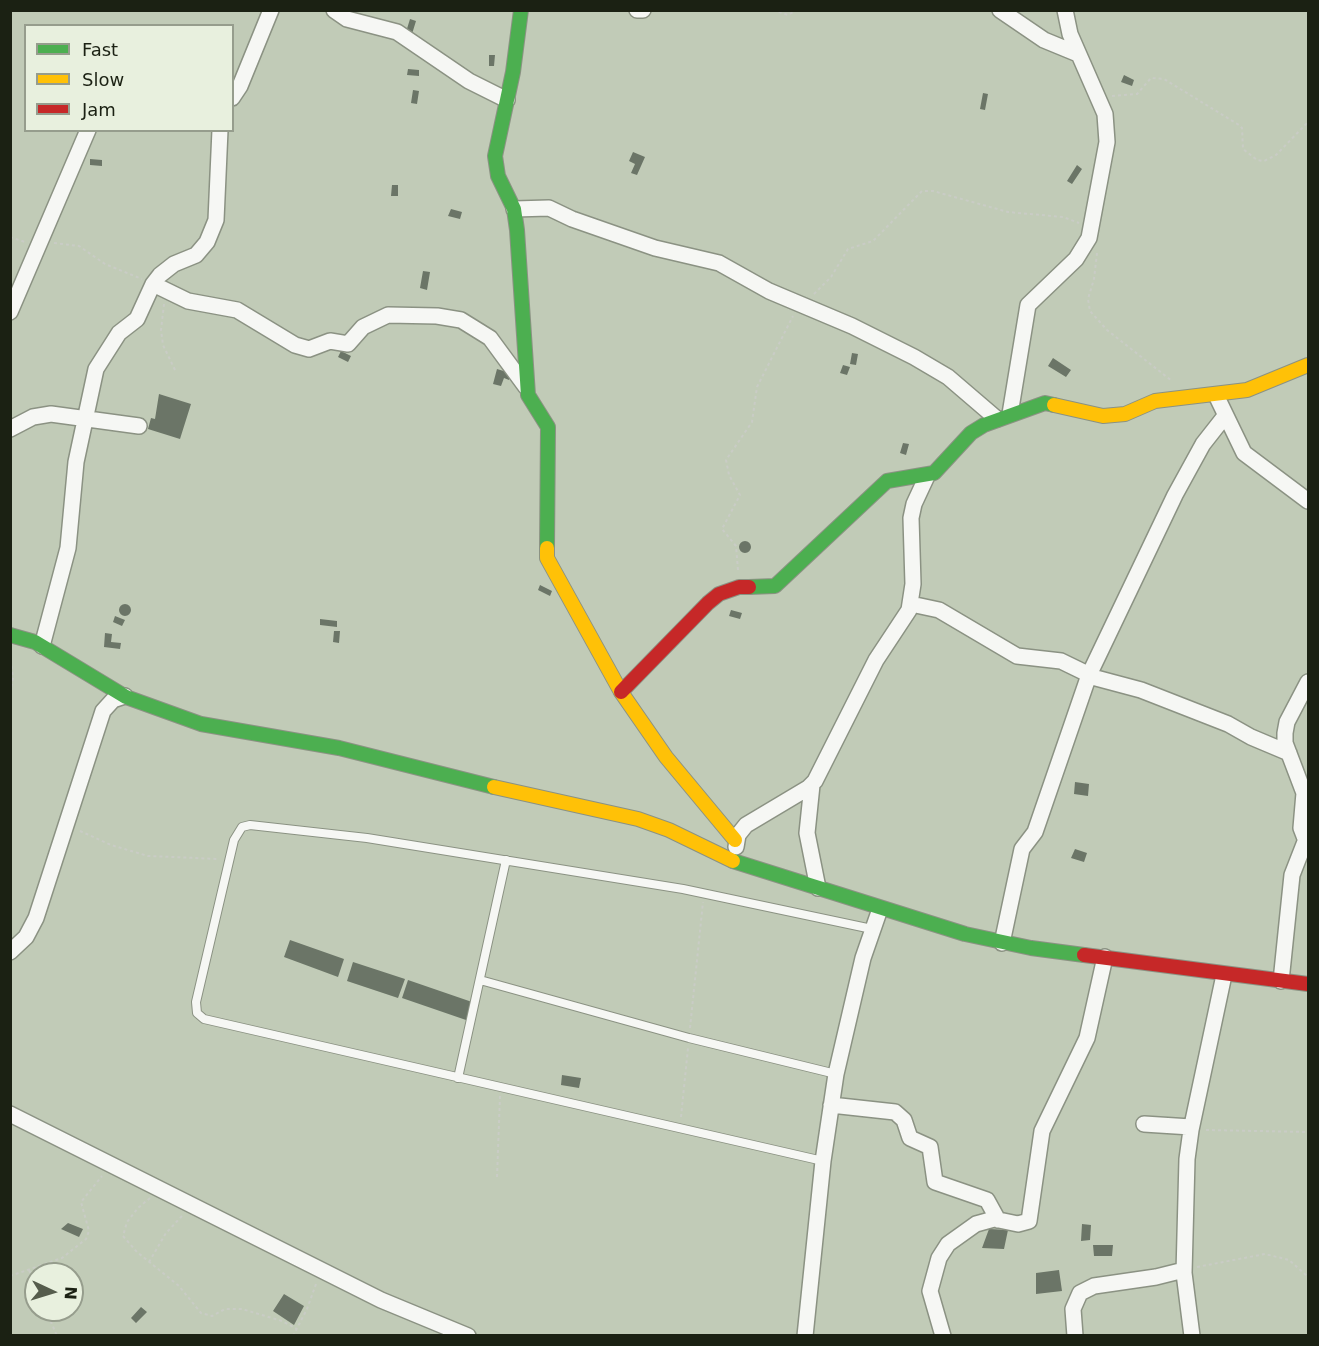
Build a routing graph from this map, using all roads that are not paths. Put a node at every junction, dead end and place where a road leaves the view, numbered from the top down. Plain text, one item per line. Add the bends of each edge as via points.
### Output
1 (272, 10) edge
2 (334, 10) edge
3 (521, 10) edge
4 (637, 10) edge
5 (643, 10) edge
6 (1000, 10) edge
7 (1065, 10) edge
8 (1078, 54) junction
9 (234, 94) edge
10 (507, 100) junction
11 (87, 132) edge
12 (220, 132) edge
13 (514, 209) junction
14 (153, 284) junction
15 (10, 312) edge
16 (1308, 365) edge
17 (527, 389) junction
18 (1215, 395) junction
19 (84, 416) junction
20 (1004, 416) junction
21 (1225, 416) junction
22 (139, 426) dead end
23 (10, 429) edge
24 (927, 476) junction
25 (1308, 501) edge
26 (911, 604) junction
27 (10, 635) edge
28 (42, 646) junction
29 (1089, 675) junction
30 (1308, 682) edge
31 (621, 692) junction
32 (125, 696) junction
33 (1289, 753) junction
34 (812, 785) junction
35 (1307, 837) edge
36 (735, 840) junction
37 (506, 860) junction
38 (736, 862) junction
39 (818, 888) junction
40 (880, 909) junction
41 (872, 928) junction
42 (1002, 943) junction
43 (10, 952) edge
44 (1105, 957) junction
45 (1224, 975) junction
46 (480, 980) junction
47 (1281, 981) junction
48 (1308, 984) edge
49 (836, 1074) junction
50 (458, 1078) junction
51 (831, 1105) junction
52 (10, 1114) edge
53 (1144, 1124) dead end
54 (1191, 1128) junction
55 (823, 1161) junction
56 (998, 1220) junction
57 (1184, 1269) junction
58 (468, 1335) edge
59 (805, 1335) edge
60 (944, 1335) edge
61 (1075, 1335) edge
62 (1192, 1335) edge

1 - 9 street
2 - 10 street via 347,19 397,32 469,81
3 - 10 street
4 - 5 street
6 - 8 street via 1044,40
7 - 8 street
8 - 20 street via 1105,114 1107,142 1092,229 1076,259 1028,305
10 - 13 street via 495,165
11 - 15 street
12 - 14 street via 213,229 201,251 174,264
13 - 17 street
13 - 20 street via 549,208 655,248 719,263 769,291 889,343
14 - 17 street via 197,304 237,310 295,345 309,349 330,341 348,344 363,327 388,315 461,320 489,338
14 - 19 street via 137,319 119,333 96,369
16 - 18 street via 1247,390
17 - 31 street via 548,431 547,558
18 - 20 street via 1155,401 1112,416 1045,403
18 - 21 street
19 - 22 street
19 - 23 street via 42,414
19 - 28 street via 68,548
20 - 24 street via 971,433
21 - 25 street via 1244,453
21 - 29 street via 1203,444 1175,495
24 - 26 street via 911,518
24 - 31 street via 887,481 775,586 739,587 719,594
26 - 29 street via 939,610 1017,656 1061,661
26 - 34 street via 876,660
27 - 28 street
28 - 32 street
29 - 33 street via 1141,690
29 - 42 street via 1035,832 1022,849
30 - 33 street via 1287,722 1285,743
31 - 36 street via 666,757
32 - 38 street via 201,724 339,748 638,819
32 - 43 street via 113,700 103,711 36,918 26,937
33 - 35 street via 1304,793 1301,828
34 - 36 street via 746,825
34 - 39 street via 807,833
35 - 47 street via 1292,875
36 - 38 street
37 - 41 lane via 704,893
37 - 46 lane
37 - 50 lane via 367,838 242,827 236,833 229,859 196,1002 200,1017
38 - 39 street
39 - 40 street
40 - 41 street
40 - 42 street
41 - 49 street
42 - 44 street
44 - 45 street
44 - 56 street via 1087,1038 1042,1131 1029,1221 1022,1224
45 - 47 street
45 - 54 street
46 - 49 lane
46 - 50 lane
47 - 48 street
49 - 51 street
50 - 55 lane
51 - 55 street
51 - 56 street via 896,1112 910,1138 930,1147 935,1182 982,1197 990,1203
52 - 58 street via 381,1300
53 - 54 street
54 - 57 street
55 - 59 street
56 - 60 street via 976,1224 942,1251 930,1291
57 - 61 street via 1094,1286 1080,1293 1073,1309
57 - 62 street

